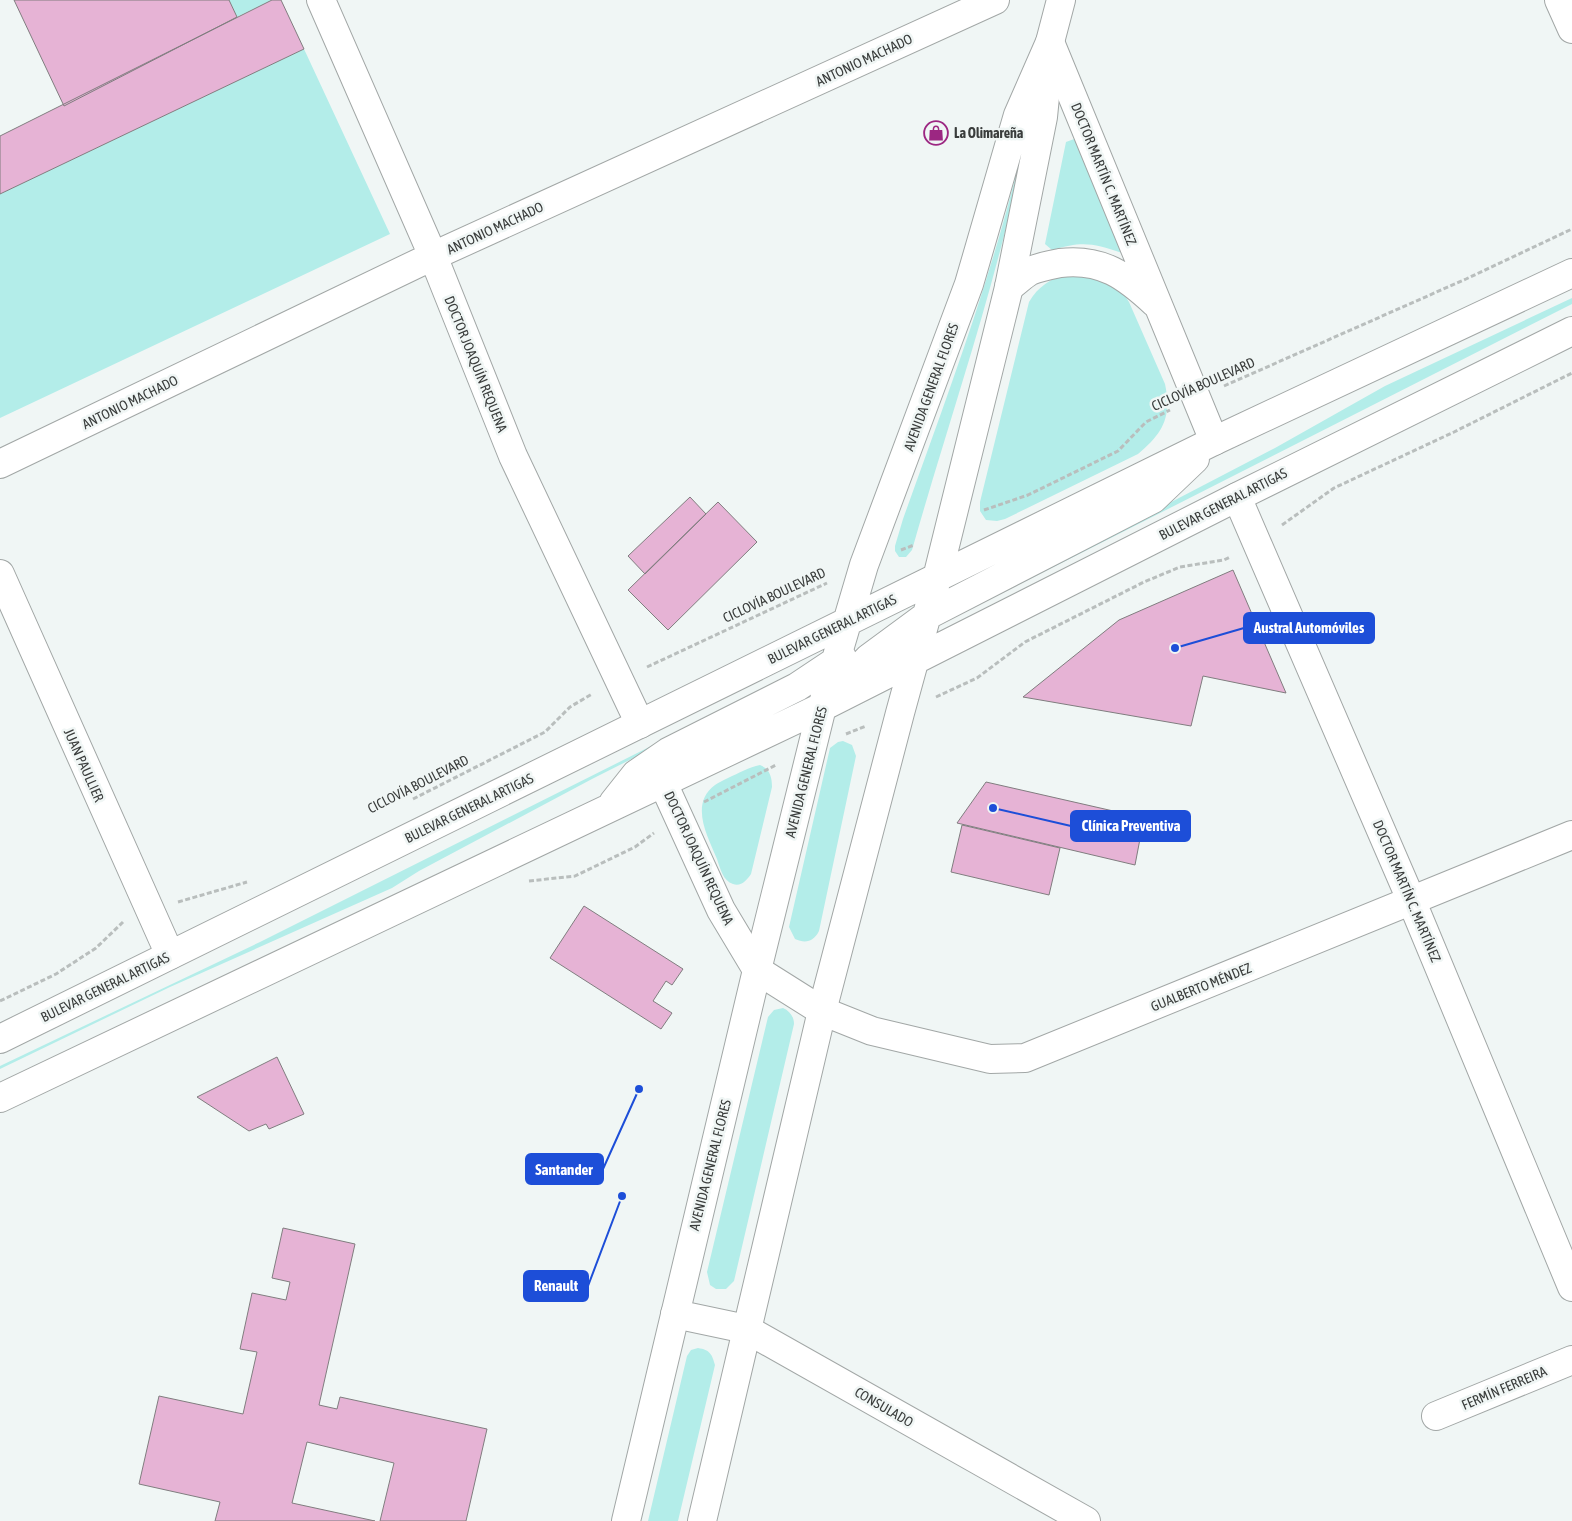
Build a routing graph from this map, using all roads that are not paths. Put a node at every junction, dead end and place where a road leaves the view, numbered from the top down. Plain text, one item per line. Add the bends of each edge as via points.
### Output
1 (321, 0) edge
2 (995, 0) edge
3 (1060, 0) edge
4 (1559, 0) edge
5 (1572, 29) edge
6 (1050, 42) junction
7 (432, 256) junction
8 (1572, 273) edge
9 (1009, 287) junction
10 (1158, 306) junction
11 (1572, 331) edge
12 (1214, 441) junction
13 (0, 464) edge
14 (1237, 497) junction
15 (0, 574) edge
16 (937, 578) junction
17 (926, 616) junction
18 (849, 620) junction
19 (836, 660) junction
20 (914, 661) junction
21 (822, 707) junction
22 (640, 724) junction
23 (663, 783) junction
24 (607, 810) junction
25 (1572, 835) edge
26 (1412, 902) junction
27 (170, 955) junction
28 (757, 970) junction
29 (822, 1011) junction
30 (0, 1039) edge
31 (0, 1098) edge
32 (1572, 1287) edge
33 (675, 1314) junction
34 (746, 1329) junction
35 (1572, 1360) edge
36 (1436, 1416) dead end
37 (626, 1521) edge
38 (702, 1521) edge
39 (1086, 1521) edge

1 - 7 main road, DOCTOR JOAQUÍN REQUENA
2 - 7 main road, ANTONIO MACHADO
3 - 6 main road, AVENIDA GENERAL FLORES
4 - 5 main road
6 - 9 main road, AVENIDA GENERAL FLORES via 1043,118
6 - 10 main road, DOCTOR MARTÍN C. MARTÍNEZ
6 - 18 main road, AVENIDA GENERAL FLORES via 1018,115 969,284 864,566
7 - 13 main road, ANTONIO MACHADO
7 - 22 main road, DOCTOR JOAQUÍN REQUENA via 513,456
8 - 12 main road, BULEVAR GENERAL ARTIGAS
9 - 10 main road, DOCTOR MARTÍN C. MARTÍNEZ via 1030,271 1050,265 1084,262 1101,265 1118,274
9 - 16 main road, AVENIDA GENERAL FLORES
10 - 12 main road, DOCTOR MARTÍN C. MARTÍNEZ
11 - 14 main road, BULEVAR GENERAL ARTIGAS
12 - 16 main road, BULEVAR GENERAL ARTIGAS
12 - 17 main road, BULEVAR GENERAL ARTIGAS via 1153,499
14 - 20 main road, BULEVAR GENERAL ARTIGAS
14 - 26 main road, DOCTOR MARTÍN C. MARTÍNEZ
15 - 27 main road, JUAN PAULLIER
16 - 17 main road, AVENIDA GENERAL FLORES
16 - 18 main road, BULEVAR GENERAL ARTIGAS
16 - 19 main road, BULEVAR GENERAL ARTIGAS via 914,604 870,639
17 - 20 main road, AVENIDA GENERAL FLORES
17 - 21 main road, BULEVAR GENERAL ARTIGAS via 869,658
18 - 19 main road, AVENIDA GENERAL FLORES
18 - 22 main road, BULEVAR GENERAL ARTIGAS
19 - 21 main road, AVENIDA GENERAL FLORES
19 - 24 main road, BULEVAR GENERAL ARTIGAS via 797,687 668,752 636,774
20 - 21 main road, BULEVAR GENERAL ARTIGAS
20 - 29 main road, AVENIDA GENERAL FLORES
21 - 23 main road, BULEVAR GENERAL ARTIGAS
21 - 28 main road, AVENIDA GENERAL FLORES
22 - 27 main road, BULEVAR GENERAL ARTIGAS
23 - 24 main road, BULEVAR GENERAL ARTIGAS
23 - 28 main road, DOCTOR JOAQUÍN REQUENA via 721,910
24 - 31 main road, BULEVAR GENERAL ARTIGAS
25 - 26 main road, GUALBERTO MÉNDEZ
26 - 29 main road, GUALBERTO MÉNDEZ via 1025,1058 990,1059 872,1031
26 - 32 main road, DOCTOR MARTÍN C. MARTÍNEZ
27 - 30 main road, BULEVAR GENERAL ARTIGAS
28 - 29 main road, DOCTOR JOAQUÍN REQUENA
28 - 33 main road, AVENIDA GENERAL FLORES
29 - 34 main road, AVENIDA GENERAL FLORES
33 - 34 main road, CONSULADO
33 - 37 main road, AVENIDA GENERAL FLORES
34 - 38 main road, AVENIDA GENERAL FLORES
34 - 39 main road, CONSULADO
35 - 36 main road, FERMÍN FERREIRA

